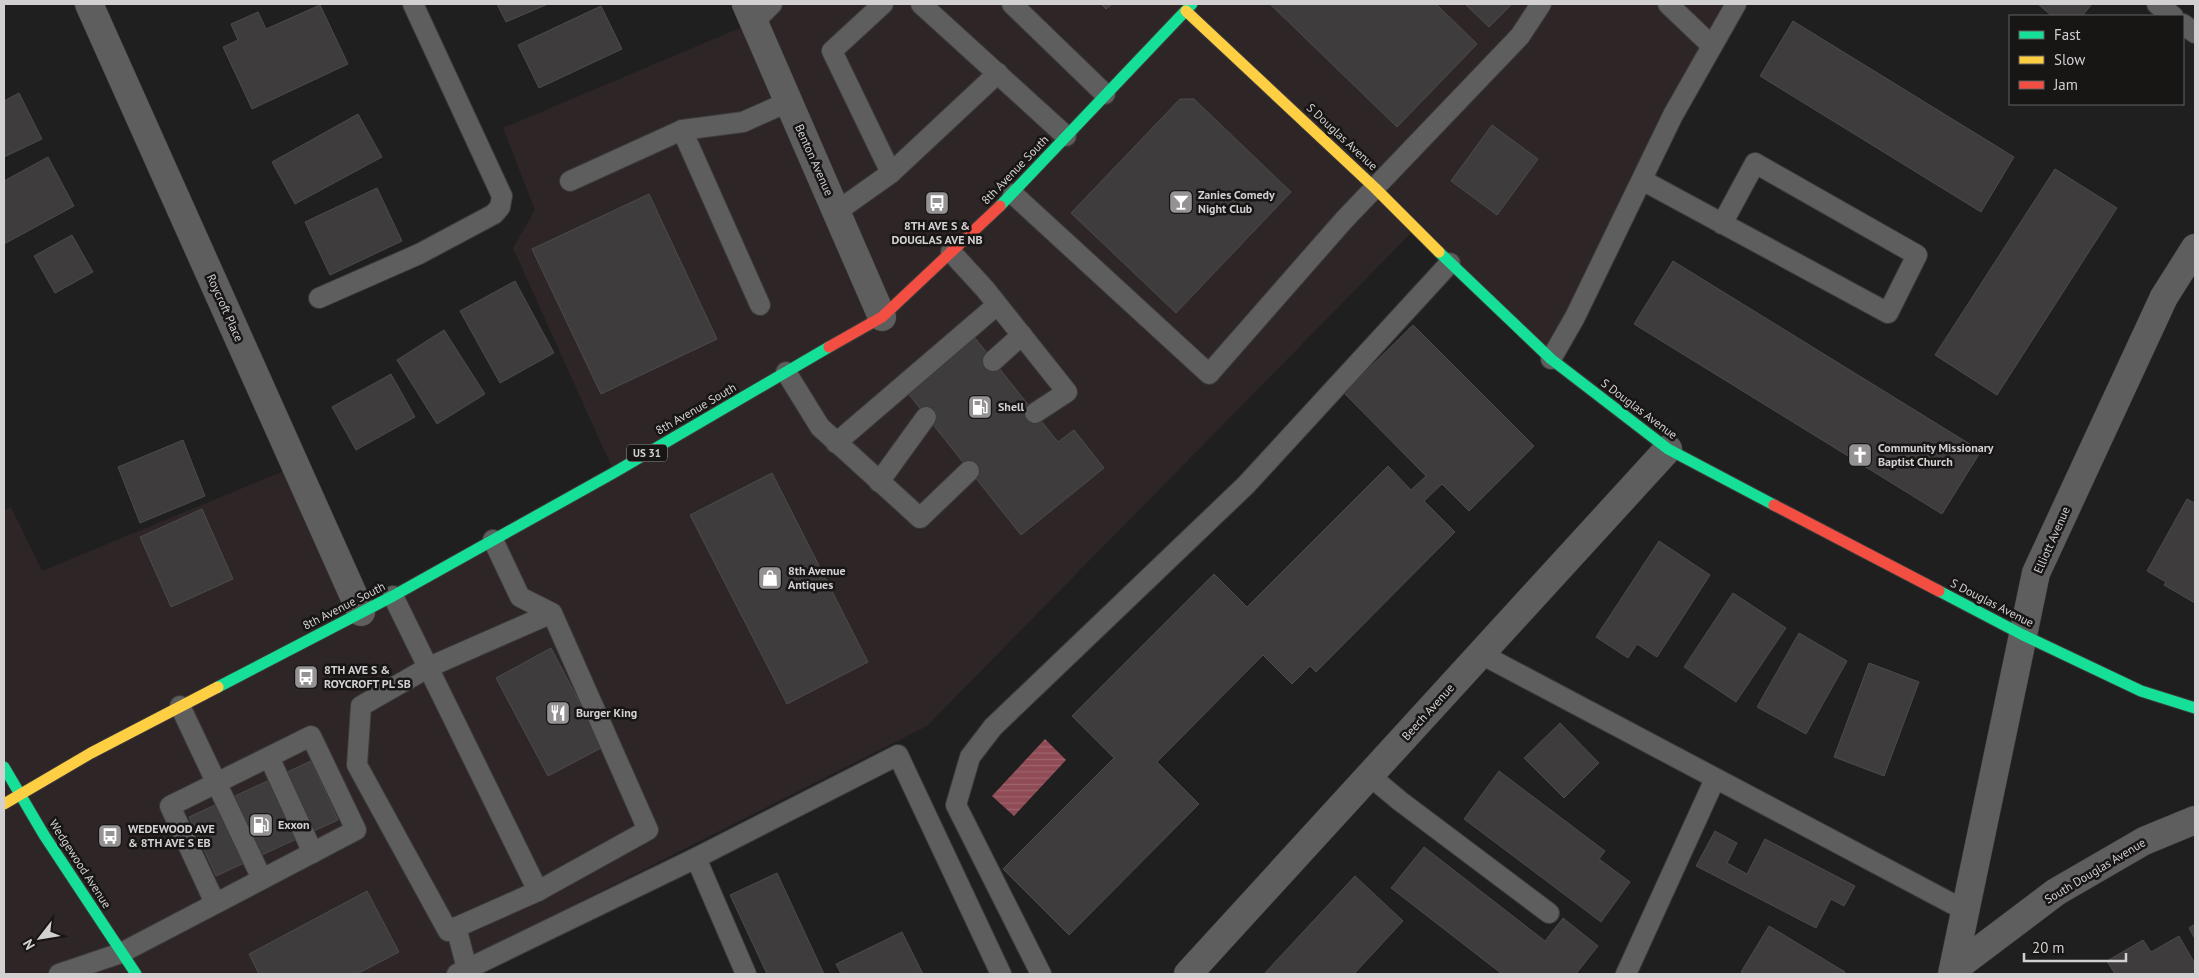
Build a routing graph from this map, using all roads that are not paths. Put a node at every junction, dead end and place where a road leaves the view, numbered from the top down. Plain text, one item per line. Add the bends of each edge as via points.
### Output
1 (90, 4) edge
2 (413, 4) edge
3 (883, 4) edge
4 (921, 4) edge
5 (1012, 4) edge
6 (1541, 4) edge
7 (1668, 4) edge
8 (1736, 4) edge
9 (2157, 4) edge
10 (1189, 7) edge
11 (757, 10) edge
12 (2172, 15) edge
13 (2184, 25) edge
14 (2195, 33) edge
15 (1712, 46) junction
16 (998, 73) junction
17 (1105, 94) junction
18 (788, 102) junction
19 (682, 130) junction
20 (1066, 136) junction
21 (891, 173) junction
22 (1642, 180) junction
23 (570, 181) dead end
24 (1375, 188) junction
25 (1013, 194) junction
26 (836, 212) junction
27 (1722, 224) junction
28 (2195, 248) edge
29 (951, 252) junction
30 (1450, 263) junction
31 (319, 298) dead end
32 (760, 305) dead end
33 (997, 305) junction
34 (882, 317) junction
35 (1022, 335) junction
36 (1551, 359) junction
37 (993, 361) dead end
38 (786, 372) junction
39 (1035, 413) dead end
40 (926, 417) dead end
41 (836, 443) junction
42 (1668, 450) junction
43 (969, 471) dead end
44 (878, 482) junction
45 (493, 540) junction
46 (394, 596) junction
47 (361, 612) junction
48 (552, 613) junction
49 (2023, 635) junction
50 (1481, 654) junction
51 (429, 667) junction
52 (180, 706) junction
53 (2195, 708) edge
54 (269, 756) junction
55 (4, 767) edge
56 (1370, 776) junction
57 (1715, 779) junction
58 (216, 783) junction
59 (21, 796) junction
60 (4, 804) edge
61 (2195, 820) edge
62 (313, 853) junction
63 (696, 858) junction
64 (262, 879) junction
65 (538, 891) junction
66 (215, 904) junction
67 (1966, 911) junction
68 (1549, 913) dead end
69 (456, 927) junction
70 (121, 953) junction
71 (462, 972) edge
72 (1953, 972) edge
73 (59, 974) edge
74 (136, 974) edge
75 (746, 974) edge
76 (1001, 974) edge
77 (1041, 974) edge
78 (1188, 974) edge
79 (1626, 974) edge

1 - 47 street, Roycroft Place
2 - 31 lane via 502,196 500,207 494,214 419,254
3 - 21 lane via 832,51
4 - 16 lane
5 - 17 lane
6 - 24 lane via 1520,36
7 - 15 lane
8 - 15 lane
9 - 12 lane
10 - 17 main road, 8th Avenue South / US 31
10 - 24 main road, S Douglas Avenue
11 - 18 street, Benton Avenue
13 - 14 lane
15 - 22 lane via 1673,115
16 - 20 lane
16 - 21 lane
17 - 20 main road, 8th Avenue South / US 31
18 - 19 lane via 743,122
18 - 26 street, Benton Avenue
19 - 23 lane
19 - 32 lane
20 - 25 main road, 8th Avenue South / US 31
21 - 26 lane
22 - 27 lane
22 - 36 lane
24 - 25 lane via 1209,374
24 - 30 main road, S Douglas Avenue
25 - 29 main road, 8th Avenue South / US 31
26 - 34 street, Benton Avenue
27 - 27 lane via 1888,313 1917,255 1755,163
28 - 49 street, Elliott Avenue via 2164,297 2036,572
29 - 33 lane
29 - 34 main road, 8th Avenue South / US 31
30 - 36 main road, S Douglas Avenue
30 - 77 lane via 1246,485 994,727 970,757 956,805
33 - 35 lane
33 - 41 lane
34 - 38 main road, 8th Avenue South / US 31
35 - 37 lane
35 - 39 lane via 1067,392
36 - 42 main road, S Douglas Avenue
38 - 41 lane via 820,427
38 - 45 main road, 8th Avenue South / US 31
40 - 44 lane
41 - 44 lane
42 - 49 main road, S Douglas Avenue
42 - 50 street, Beech Avenue
43 - 44 lane via 920,518
45 - 46 main road, 8th Avenue South / US 31
45 - 48 lane via 520,596
46 - 47 main road, 8th Avenue South / US 31
46 - 51 lane
47 - 52 main road, 8th Avenue South / US 31
48 - 51 lane
48 - 65 lane via 648,830
49 - 53 main road, S Douglas Avenue via 2141,692
49 - 67 street, Elliott Avenue
50 - 56 street, Beech Avenue
50 - 57 lane
51 - 65 lane
51 - 69 lane via 361,706 357,765 448,931
52 - 58 lane
52 - 59 main road, 8th Avenue South / US 31 via 91,753
54 - 58 lane
54 - 62 lane
54 - 62 lane via 311,736 356,830
55 - 59 main road, Wedgewood Avenue
56 - 68 lane
56 - 78 street, Beech Avenue
57 - 67 lane
57 - 79 lane
58 - 64 lane
58 - 66 lane via 170,806
59 - 60 main road, 8th Avenue South / US 31
59 - 70 main road, Wedgewood Avenue
61 - 72 street, South Douglas Avenue via 2144,841 2056,892
62 - 64 lane
63 - 71 lane
63 - 75 lane
63 - 76 lane via 898,755
64 - 66 lane
65 - 69 lane
66 - 70 lane
67 - 72 street, Elliott Avenue
69 - 71 lane
70 - 73 lane
70 - 74 main road, Wedgewood Avenue

